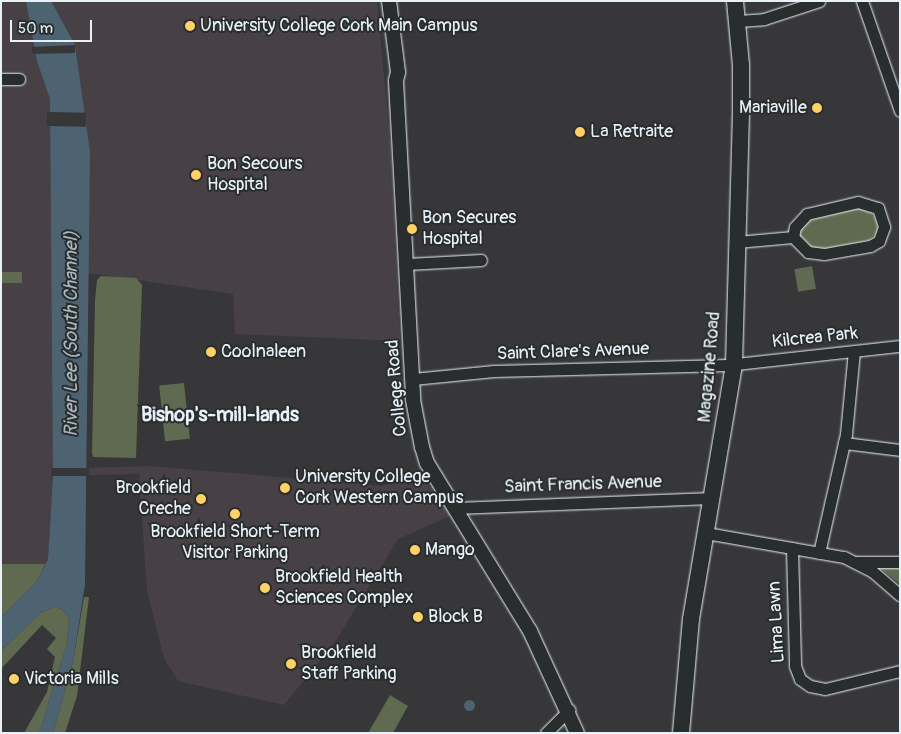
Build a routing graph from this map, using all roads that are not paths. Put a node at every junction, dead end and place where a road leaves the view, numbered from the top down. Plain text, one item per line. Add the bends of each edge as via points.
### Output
1 (389, 1) edge
2 (735, 1) edge
3 (819, 1) edge
4 (862, 1) edge
5 (738, 21) junction
6 (1, 79) edge
7 (19, 79) dead end
8 (900, 111) edge
9 (793, 237) junction
10 (737, 242) junction
11 (481, 260) dead end
12 (407, 264) junction
13 (900, 346) edge
14 (854, 352) junction
15 (734, 364) junction
16 (413, 379) junction
17 (844, 443) junction
18 (900, 450) edge
19 (713, 498) junction
20 (454, 508) junction
21 (706, 533) junction
22 (792, 548) junction
23 (819, 553) junction
24 (857, 562) junction
25 (900, 562) edge
26 (900, 595) edge
27 (900, 671) edge
28 (569, 710) junction
29 (546, 733) edge
30 (578, 733) edge
31 (681, 733) edge

1 - 12 street, College Road via 398,72
2 - 5 main road, Magazine Road
3 - 5 street via 764,19
4 - 8 street
5 - 10 main road, Magazine Road via 741,114
6 - 7 street
9 - 9 street via 808,252 824,254 870,246 879,241 884,227 878,208 858,202 807,214 795,227
9 - 10 street
10 - 15 main road, Magazine Road
11 - 12 street
12 - 16 street, College Road
13 - 14 street, Kilcrea Park
14 - 15 street, Kilcrea Park
14 - 17 street
15 - 16 street, Saint Clare's Avenue via 494,371
15 - 19 main road, Magazine Road
16 - 20 street, College Road via 414,412 422,450
17 - 18 street
17 - 23 street
19 - 20 street, Saint Francis Avenue
19 - 21 main road, Magazine Road
20 - 28 street, College Road via 530,631
21 - 22 street
21 - 31 main road, Magazine Road via 688,645
22 - 23 street
22 - 27 street, Lima Lawn via 794,666 800,679 810,686 825,689
23 - 24 street
24 - 25 street
24 - 26 street
28 - 29 street
28 - 30 street, College Road

